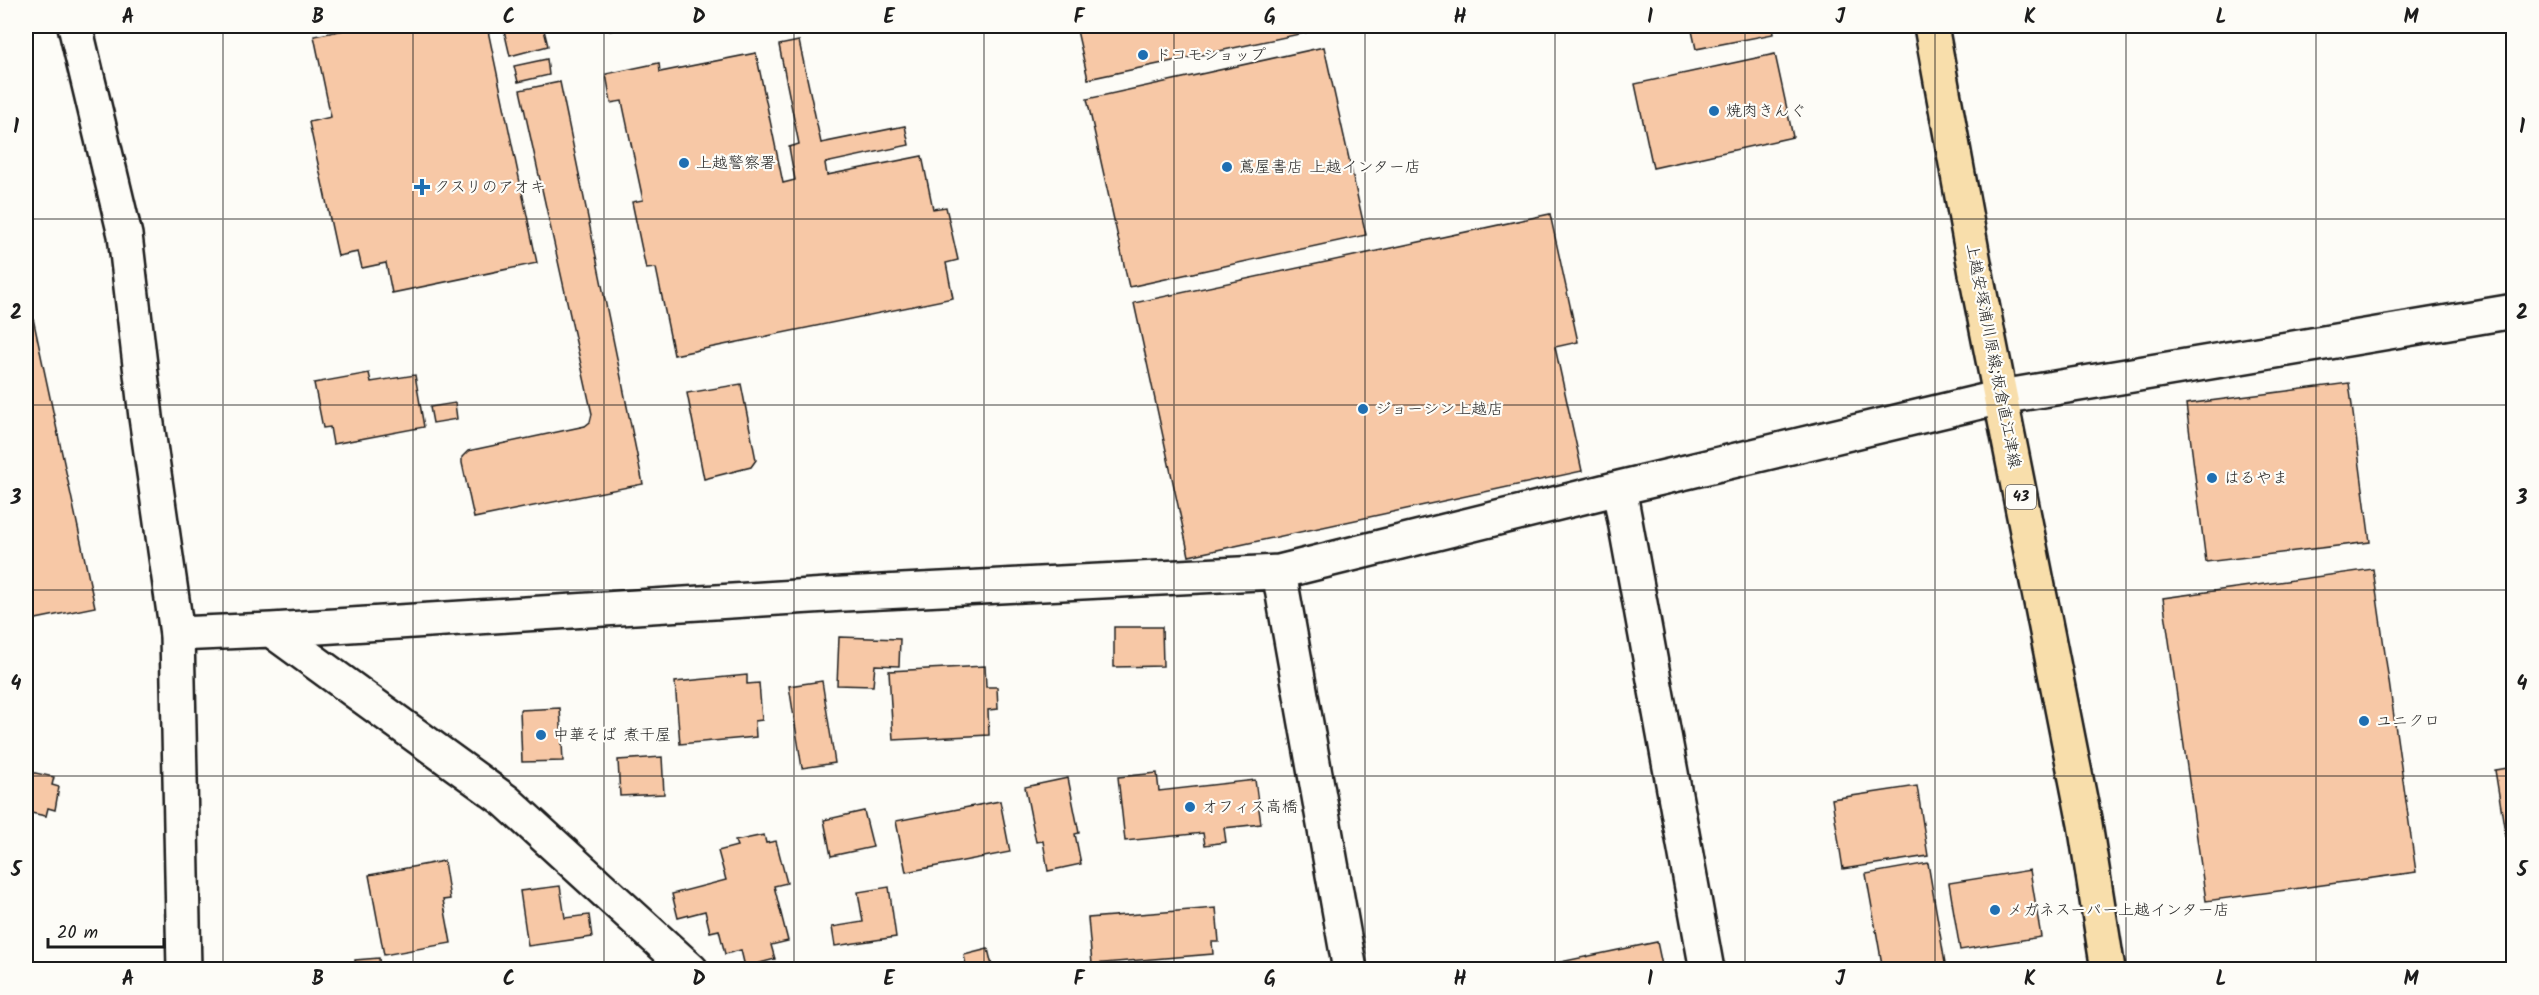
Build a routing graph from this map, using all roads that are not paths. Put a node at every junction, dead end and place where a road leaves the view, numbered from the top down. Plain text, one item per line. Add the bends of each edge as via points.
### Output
1 (75, 26) edge
2 (1931, 26) edge
3 (2514, 311) edge
4 (2001, 397) junction
5 (1619, 488) junction
6 (1279, 572) junction
7 (271, 630) junction
8 (177, 634) junction
9 (184, 969) edge
10 (691, 969) edge
11 (1350, 969) edge
12 (1707, 969) edge
13 (2108, 969) edge

1 - 8 street via 125,235
2 - 4 main road, 上越安塚浦川原線;板倉直江津線 / 43
3 - 4 street
4 - 5 street
4 - 13 main road, 上越安塚浦川原線;板倉直江津線 / 43 via 2085,824
5 - 6 street
5 - 12 street
6 - 7 street via 843,594
6 - 11 street
7 - 8 street
7 - 10 street via 506,801
8 - 9 street

